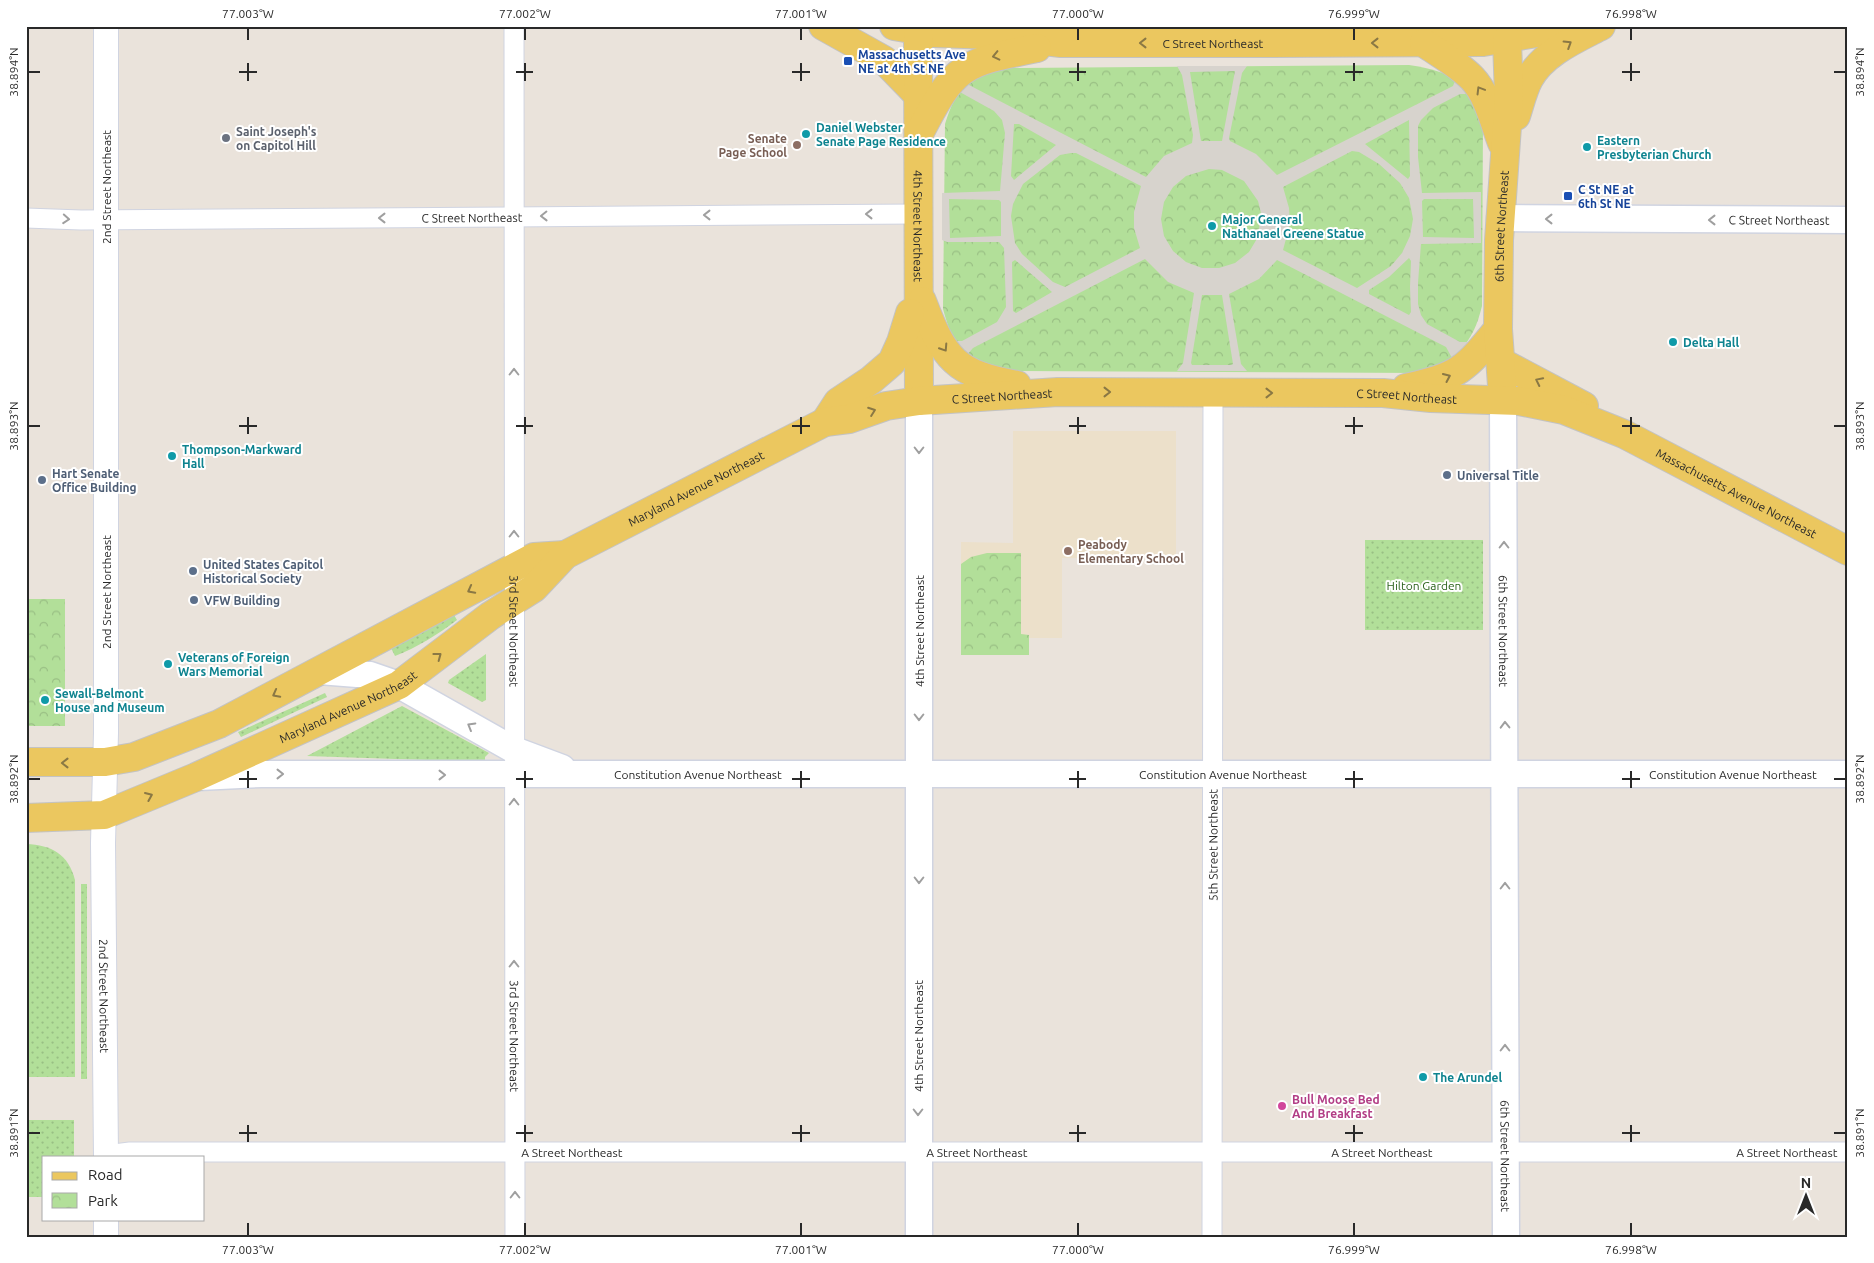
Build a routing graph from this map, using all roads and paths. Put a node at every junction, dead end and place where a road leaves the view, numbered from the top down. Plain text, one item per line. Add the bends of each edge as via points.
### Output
1 (106, 26) edge
2 (514, 26) edge
3 (823, 26) edge
4 (1561, 26) edge
5 (1601, 26) edge
6 (910, 28) edge
7 (1506, 33) edge
8 (1213, 35) edge
9 (1061, 43) junction
10 (1424, 43) junction
11 (918, 95) junction
12 (918, 136) junction
13 (1506, 151) junction
14 (918, 214) junction
15 (514, 217) junction
16 (26, 218) edge
17 (1500, 218) junction
18 (105, 219) junction
19 (1848, 220) edge
20 (917, 287) junction
21 (1498, 329) junction
22 (1501, 362) junction
23 (1058, 392) junction
24 (1213, 392) junction
25 (1383, 393) junction
26 (1503, 400) junction
27 (919, 401) junction
28 (825, 422) junction
29 (1624, 434) junction
30 (1848, 550) edge
31 (565, 555) junction
32 (514, 568) junction
33 (514, 599) junction
34 (319, 671) junction
35 (399, 685) junction
36 (514, 750) junction
37 (26, 762) edge
38 (105, 762) junction
39 (919, 773) junction
40 (597, 774) junction
41 (1213, 774) junction
42 (1505, 774) junction
43 (1848, 774) edge
44 (514, 775) junction
45 (196, 777) junction
46 (104, 814) junction
47 (26, 818) edge
48 (1848, 1152) edge
49 (514, 1153) junction
50 (1213, 1153) junction
51 (1506, 1153) junction
52 (918, 1154) junction
53 (106, 1156) edge
54 (106, 1220) edge
55 (106, 1237) edge
56 (514, 1237) edge
57 (919, 1237) edge
58 (1212, 1237) edge
59 (1506, 1237) edge

1 - 18 street, 2nd Street Northeast
2 - 15 street, 3rd Street Northeast
3 - 11 main road via 884,60
4 - 7 main road via 1549,32
13 -> 5 main road via 1525,87 1534,72 1569,43
6 - 9 main road, C Street Northeast
6 - 11 main road, 4th Street Northeast
7 - 10 main road, C Street Northeast via 1483,42
7 - 13 main road, 6th Street Northeast via 1509,98
8 -> 9 main road, C Street Northeast
10 -> 8 main road, C Street Northeast
9 -> 12 main road via 985,59 963,69 940,94
13 -> 10 main road via 1487,103 1474,81
11 - 12 main road, 4th Street Northeast
12 - 14 main road, 4th Street Northeast
13 - 17 main road, 6th Street Northeast
14 -> 15 street, C Street Northeast
14 - 20 main road, 4th Street Northeast
15 -> 18 street, C Street Northeast
32 -> 15 street, 3rd Street Northeast
16 -> 18 street, C Street Northeast
19 -> 17 main road, C Street Northeast
17 - 21 main road, 6th Street Northeast
18 - 38 street, 2nd Street Northeast
20 -> 23 main road via 940,342 961,366 986,379
20 - 27 main road, 4th Street Northeast
20 - 28 main road, Maryland Avenue Northeast via 892,362 838,402
21 - 22 main road, 6th Street Northeast
25 -> 21 main road via 1453,374 1470,363
22 - 26 main road, 6th Street Northeast
29 -> 22 main road, Massachusetts Avenue Northeast via 1562,392
23 -> 24 main road, C Street Northeast
23 - 27 main road, C Street Northeast
24 -> 25 main road, C Street Northeast
24 - 41 street, 5th Street Northeast
25 - 26 main road, C Street Northeast
26 - 29 main road, Massachusetts Avenue Northeast via 1550,406
42 -> 26 main road, 6th Street Northeast
28 -> 27 main road, Maryland Avenue Northeast
27 -> 39 main road, 4th Street Northeast
28 - 31 main road, Maryland Avenue Northeast
29 - 30 main road, Massachusetts Avenue Northeast
31 - 32 main road, Maryland Avenue Northeast via 534,557
31 - 33 main road, Maryland Avenue Northeast via 534,588
32 - 33 street, 3rd Street Northeast
32 -> 34 main road, Maryland Avenue Northeast
35 -> 33 main road, Maryland Avenue Northeast
33 - 36 street, 3rd Street Northeast
34 - 35 main road, Constitution Avenue Northeast via 370,675
34 -> 38 main road, Maryland Avenue Northeast via 219,724 134,757
36 -> 35 main road, Constitution Avenue Northeast
35 - 45 main road, Maryland Avenue Northeast
36 - 40 main road, Constitution Avenue Northeast via 556,766
36 - 44 street, 3rd Street Northeast
38 -> 37 main road
38 - 46 street, 2nd Street Northeast
39 - 40 main road, Constitution Avenue Northeast
39 - 41 main road, Constitution Avenue Northeast
39 -> 52 main road, 4th Street Northeast
40 - 44 main road, Constitution Avenue Northeast
41 - 42 main road, Constitution Avenue Northeast
41 - 50 street, 5th Street Northeast
42 - 43 main road, Constitution Avenue Northeast
51 -> 42 main road, 6th Street Northeast
45 -> 44 main road, Constitution Avenue Northeast via 261,774
49 -> 44 street, 3rd Street Northeast
46 -> 45 main road, Maryland Avenue Northeast
46 - 47 main road
46 - 53 street, 2nd Street Northeast
48 - 51 street, A Street Northeast
49 - 52 street, A Street Northeast
49 - 53 street, A Street Northeast via 130,1152
56 -> 49 street, 3rd Street Northeast
50 - 51 street, A Street Northeast
50 - 52 street, A Street Northeast
50 - 58 street, 5th Street Northeast
51 - 59 main road, 6th Street Northeast
52 - 57 main road, 4th Street Northeast
54 - 55 street

